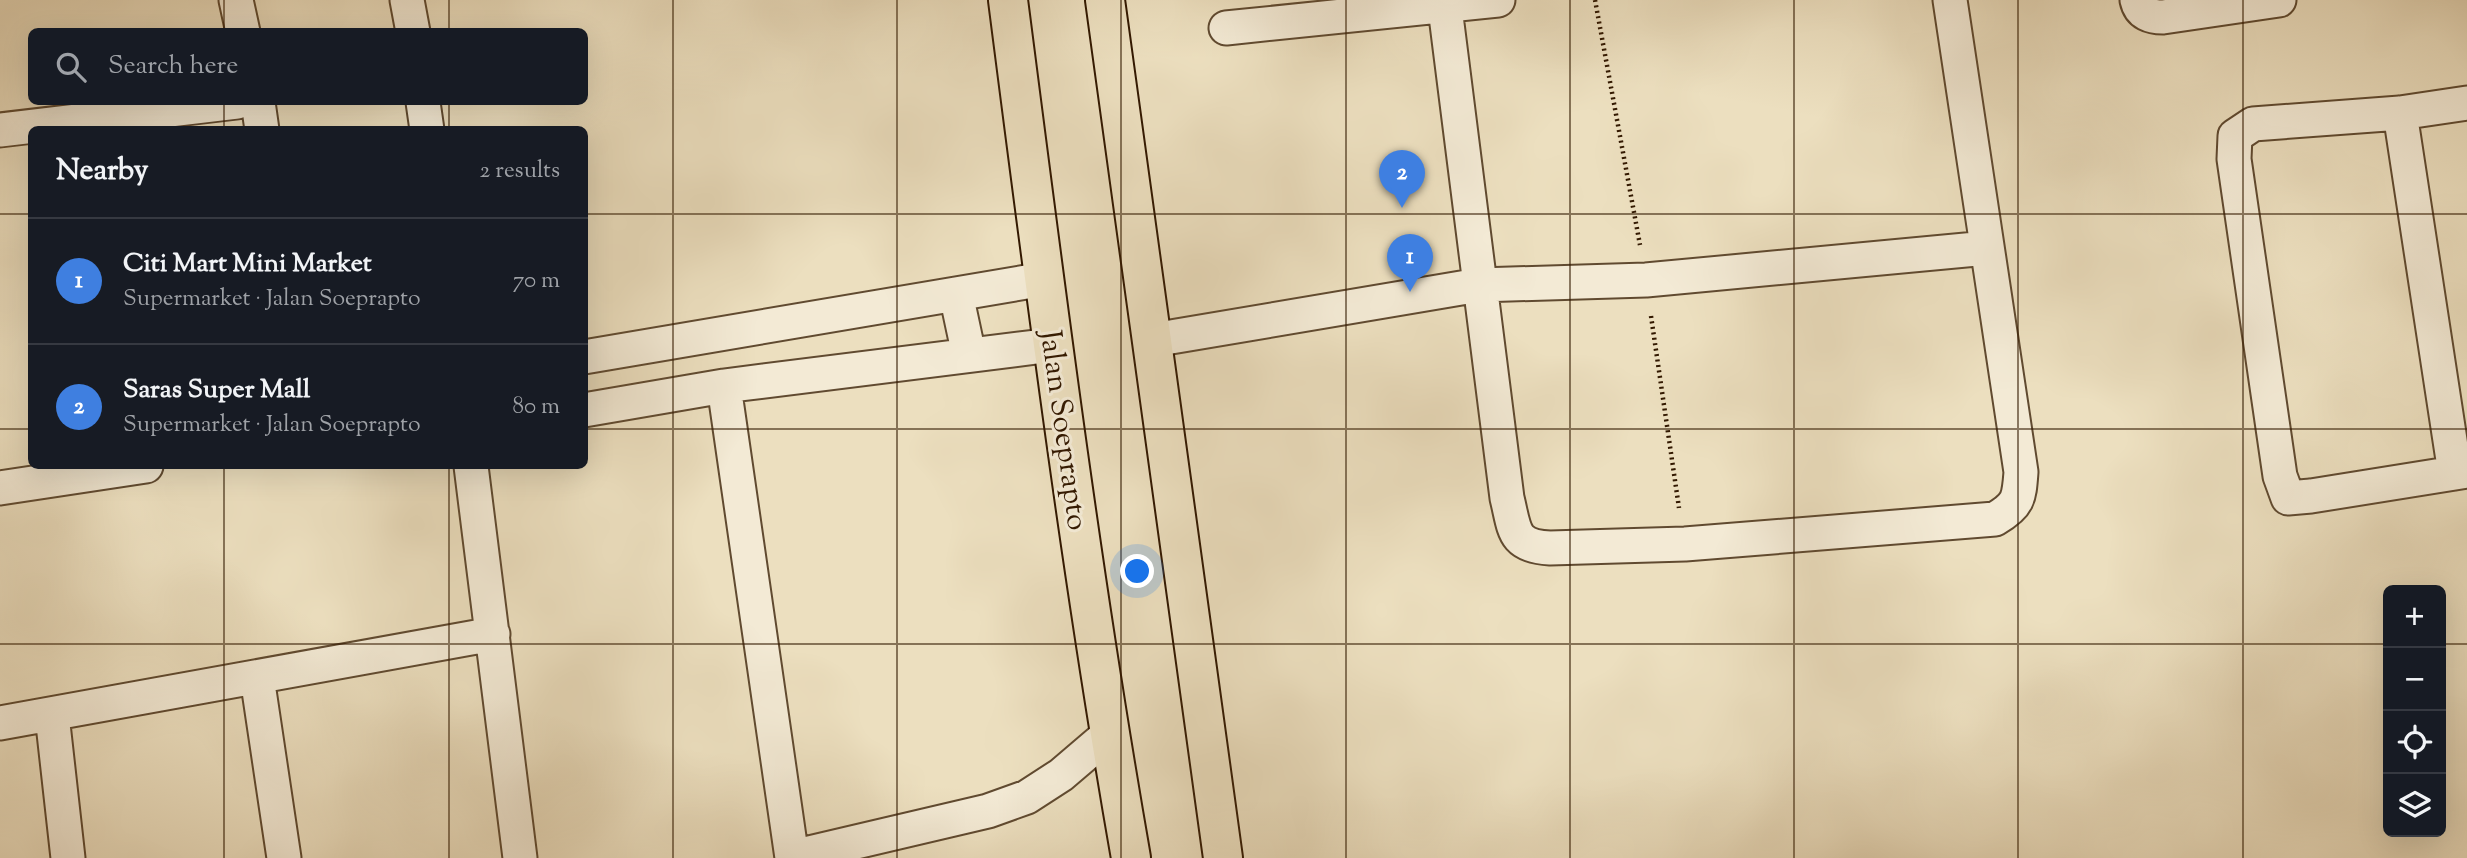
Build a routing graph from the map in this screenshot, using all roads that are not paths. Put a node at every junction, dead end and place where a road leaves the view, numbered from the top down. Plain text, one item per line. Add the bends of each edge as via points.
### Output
1 (236, 0) edge
2 (407, 0) edge
3 (1008, 0) edge
4 (1105, 0) edge
5 (1123, 0) edge
6 (1498, 0) edge
7 (1950, 0) edge
8 (2137, 0) edge
9 (2279, 0) edge
10 (1444, 3) edge
11 (242, 28) edge
12 (412, 28) edge
13 (1226, 28) dead end
14 (1111, 46) junction
15 (2467, 103) edge
16 (212, 105) edge
17 (258, 105) edge
18 (423, 105) edge
19 (2400, 113) junction
20 (34, 126) edge
21 (261, 126) edge
22 (426, 126) edge
23 (28, 127) edge
24 (0, 130) edge
25 (1987, 248) junction
26 (1044, 279) junction
27 (1479, 285) junction
28 (956, 294) junction
29 (1153, 340) junction
30 (1052, 345) junction
31 (969, 355) junction
32 (588, 356) edge
33 (724, 386) junction
34 (588, 409) edge
35 (126, 469) edge
36 (471, 469) edge
37 (2461, 472) edge
38 (0, 488) edge
39 (493, 634) junction
40 (257, 677) junction
41 (52, 715) junction
42 (0, 723) edge
43 (1109, 734) junction
44 (792, 857) edge
45 (68, 858) edge
46 (284, 858) edge
47 (520, 858) edge
48 (1131, 858) edge
49 (1223, 858) edge

1 - 11 street
2 - 12 street
3 - 26 highway, Jalan Soeprapto
4 - 14 highway
5 - 14 highway
6 - 10 street
7 - 25 street
8 - 9 street via 2150,17
10 - 13 street
10 - 27 street
14 - 29 highway
15 - 19 street
16 - 20 street
17 - 21 street
18 - 22 street
19 - 37 street
19 - 37 street via 2253,124 2235,136 2234,159 2278,462 2288,498
23 - 24 street
25 - 27 street via 1646,279
25 - 27 street via 2021,472 2019,498 2010,510 1995,519 1685,544 1549,548 1530,547 1520,540 1507,498
26 - 28 street
26 - 30 highway, Jalan Soeprapto
27 - 29 street
28 - 31 street
28 - 32 street
29 - 49 highway
30 - 31 street
30 - 43 highway, Jalan Soeprapto
31 - 33 street
33 - 34 street
33 - 44 street
35 - 38 street
36 - 39 street
39 - 40 street
39 - 47 street
40 - 41 street
40 - 46 street
41 - 42 street
41 - 45 street
43 - 44 street via 1027,797 988,811
43 - 48 highway, Jalan Soeprapto

